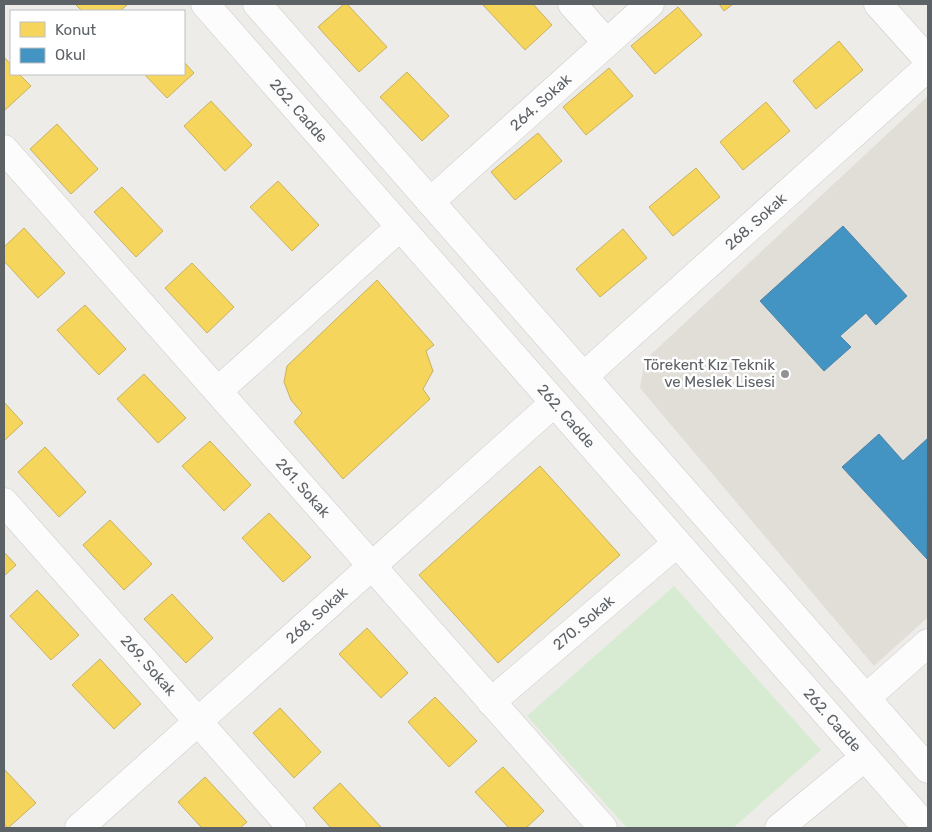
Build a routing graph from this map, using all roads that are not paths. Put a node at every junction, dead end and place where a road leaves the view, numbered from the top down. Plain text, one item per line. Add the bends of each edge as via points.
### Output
1 (205, 4) edge
2 (256, 4) edge
3 (572, 4) edge
4 (650, 4) edge
5 (878, 4) edge
6 (607, 43) junction
7 (928, 60) edge
8 (928, 67) edge
9 (4, 148) edge
10 (430, 202) junction
11 (400, 227) junction
12 (584, 376) junction
13 (218, 391) junction
14 (554, 403) junction
15 (4, 502) edge
16 (677, 543) junction
17 (372, 566) junction
18 (928, 643) edge
19 (866, 698) junction
20 (491, 702) junction
21 (198, 722) junction
22 (865, 757) junction
23 (928, 769) edge
24 (79, 828) edge
25 (292, 828) edge
26 (602, 828) edge
27 (779, 828) edge
28 (927, 828) edge

1 - 11 street, 262. Cadde
2 - 10 street
3 - 6 street
4 - 6 street, 264. Sokak
5 - 7 street
6 - 10 street, 264. Sokak
8 - 12 street, 268. Sokak
9 - 13 street, 261. Sokak
10 - 12 street
11 - 13 street
11 - 14 street, 262. Cadde
12 - 14 street, 268. Sokak
12 - 19 street
13 - 17 street, 261. Sokak
14 - 16 street, 262. Cadde
14 - 17 street, 268. Sokak
15 - 21 street, 269. Sokak
16 - 20 street, 270. Sokak
16 - 22 street, 262. Cadde
17 - 20 street, 261. Sokak
17 - 21 street, 268. Sokak
18 - 19 street
19 - 23 street
20 - 26 street, 261. Sokak
21 - 24 street, 268. Sokak
21 - 25 street, 269. Sokak
22 - 27 street
22 - 28 street, 262. Cadde

